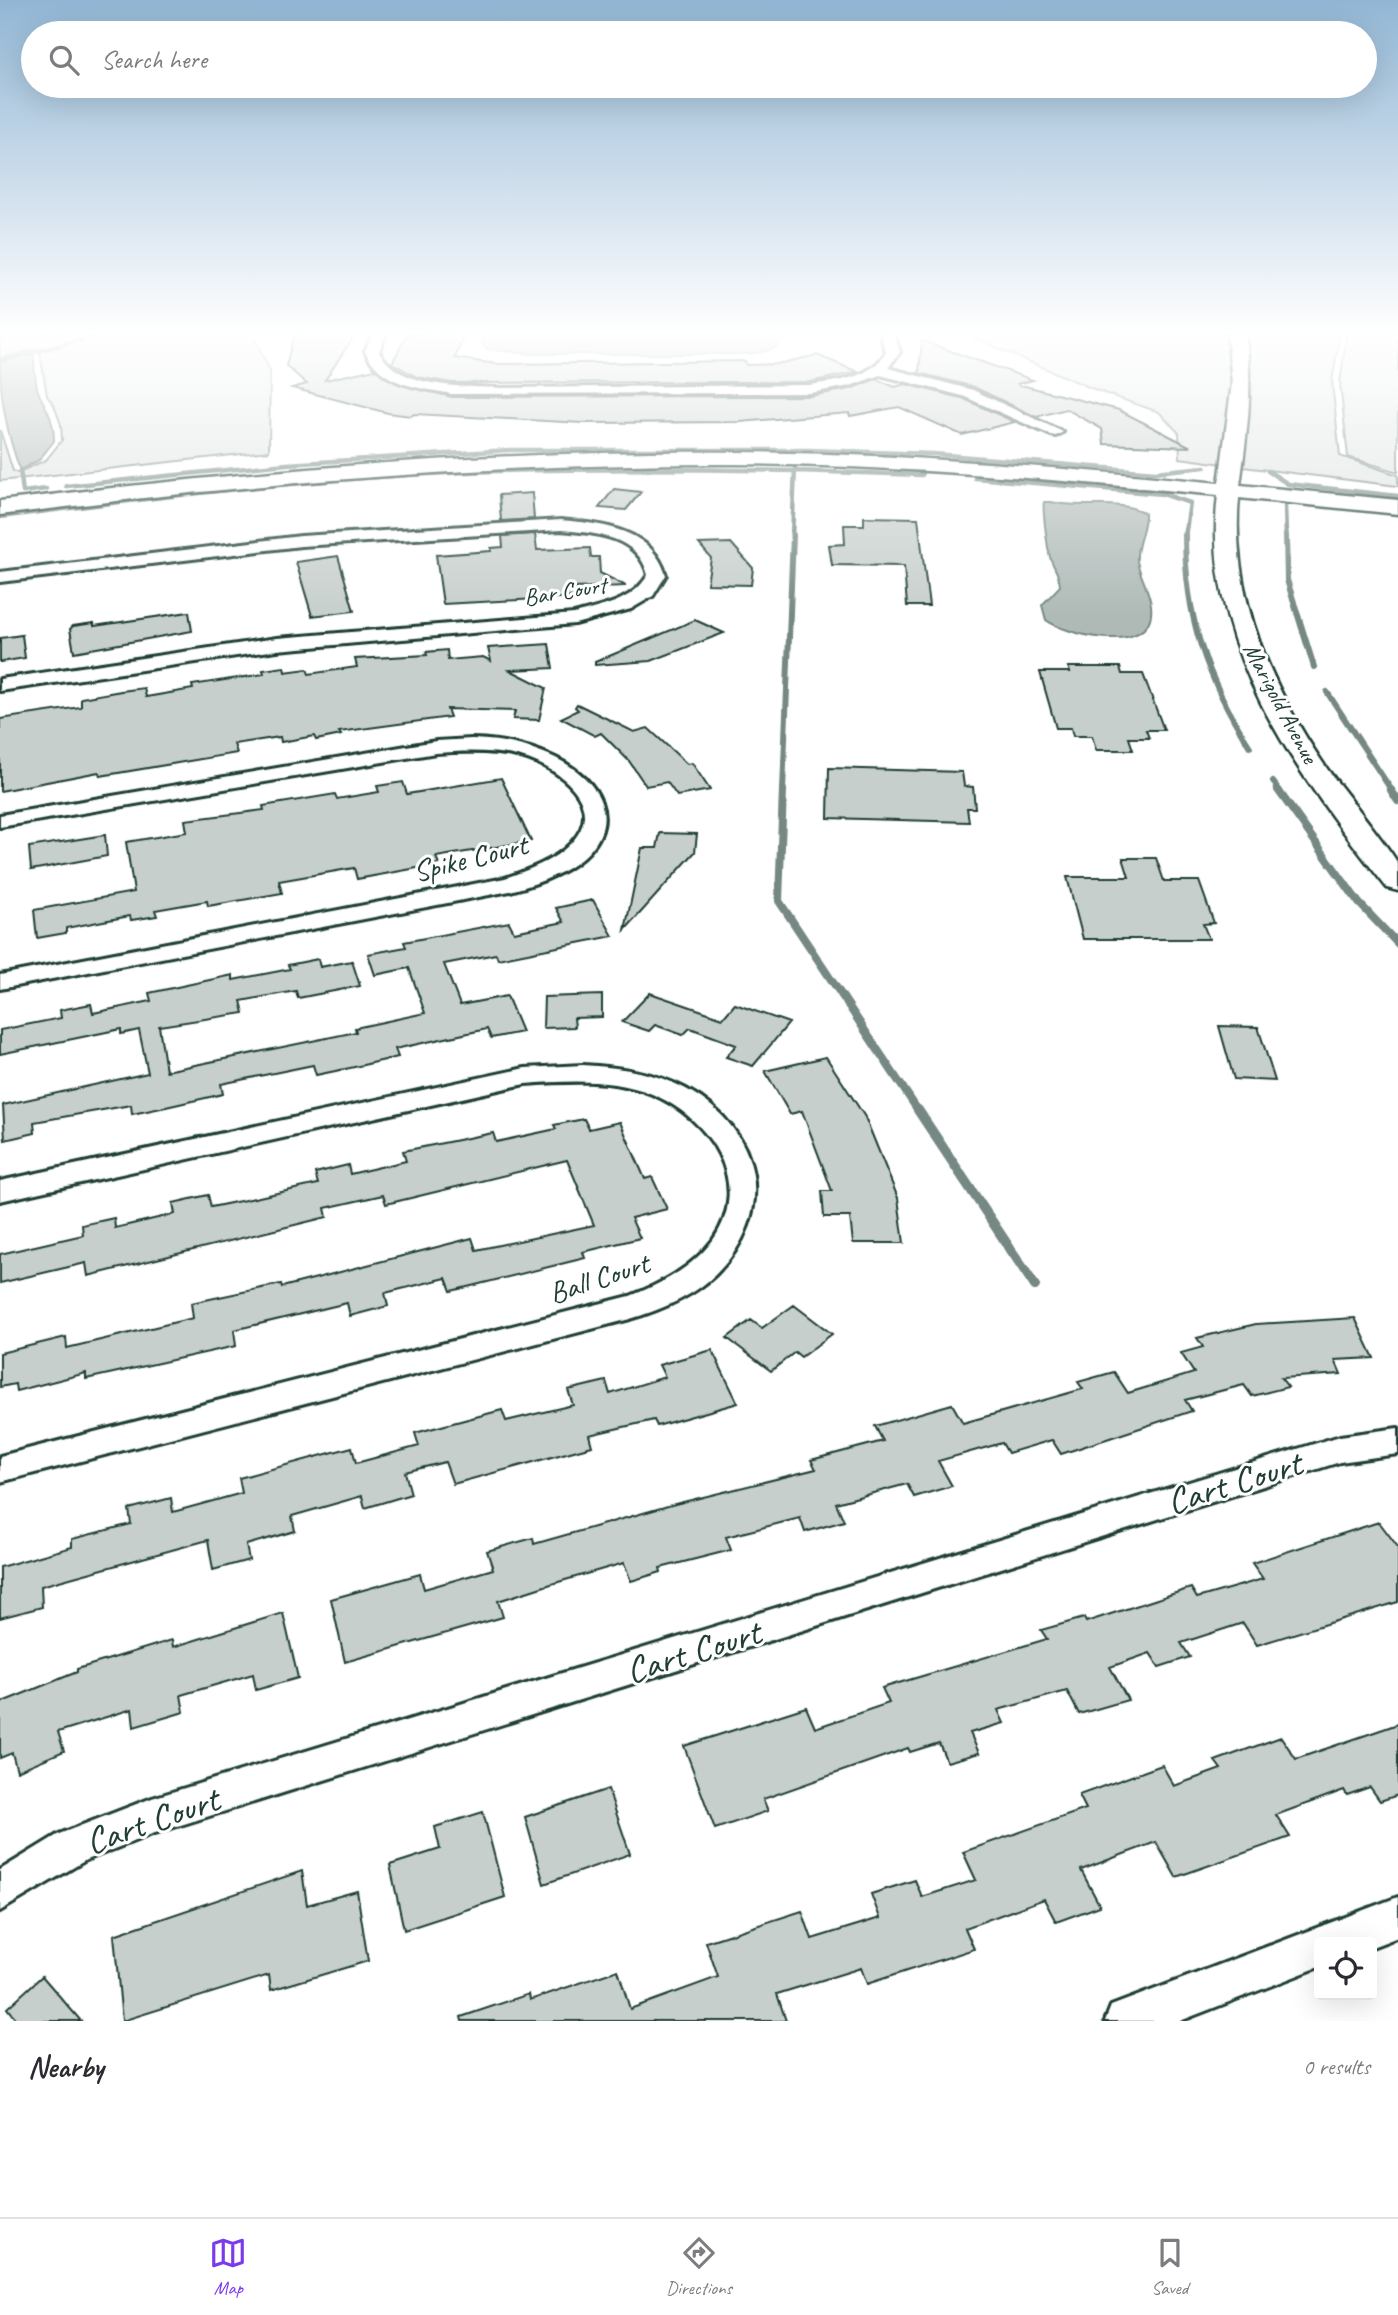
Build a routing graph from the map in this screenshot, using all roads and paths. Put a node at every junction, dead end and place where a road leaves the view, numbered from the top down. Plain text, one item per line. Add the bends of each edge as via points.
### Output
1 (1045, 427) edge
2 (1236, 427) edge
3 (1056, 432) dead end
4 (1231, 490) junction
5 (1398, 507) edge
6 (0, 508) edge
7 (0, 577) edge
8 (0, 685) edge
9 (0, 821) edge
10 (1398, 882) edge
11 (0, 982) edge
12 (0, 1191) edge
13 (1398, 1441) edge
14 (0, 1469) edge
15 (0, 1892) edge
16 (1398, 1917) edge
17 (1345, 1937) edge
18 (1314, 1949) edge
19 (1126, 2021) edge

1 - 3 street
2 - 4 street, Marigold Avenue
4 - 5 street
4 - 6 street via 889,462 579,459 313,473
4 - 10 street, Marigold Avenue via 1228,565 1260,674 1313,766
7 - 8 street, Bar Court via 301,541 561,525 599,530 630,541 653,559 657,575 647,592 625,605 575,619 277,644
9 - 11 street, Spike Court via 469,745 517,750 557,764 584,785 595,811 591,829 576,850 510,884
12 - 14 street, Ball Court via 524,1076 560,1073 629,1079 694,1105 732,1146 742,1196 732,1232 705,1267 658,1297 630,1308
13 - 15 street, Cart Court via 1340,1449 152,1816 73,1847
16 - 17 street
18 - 19 street

